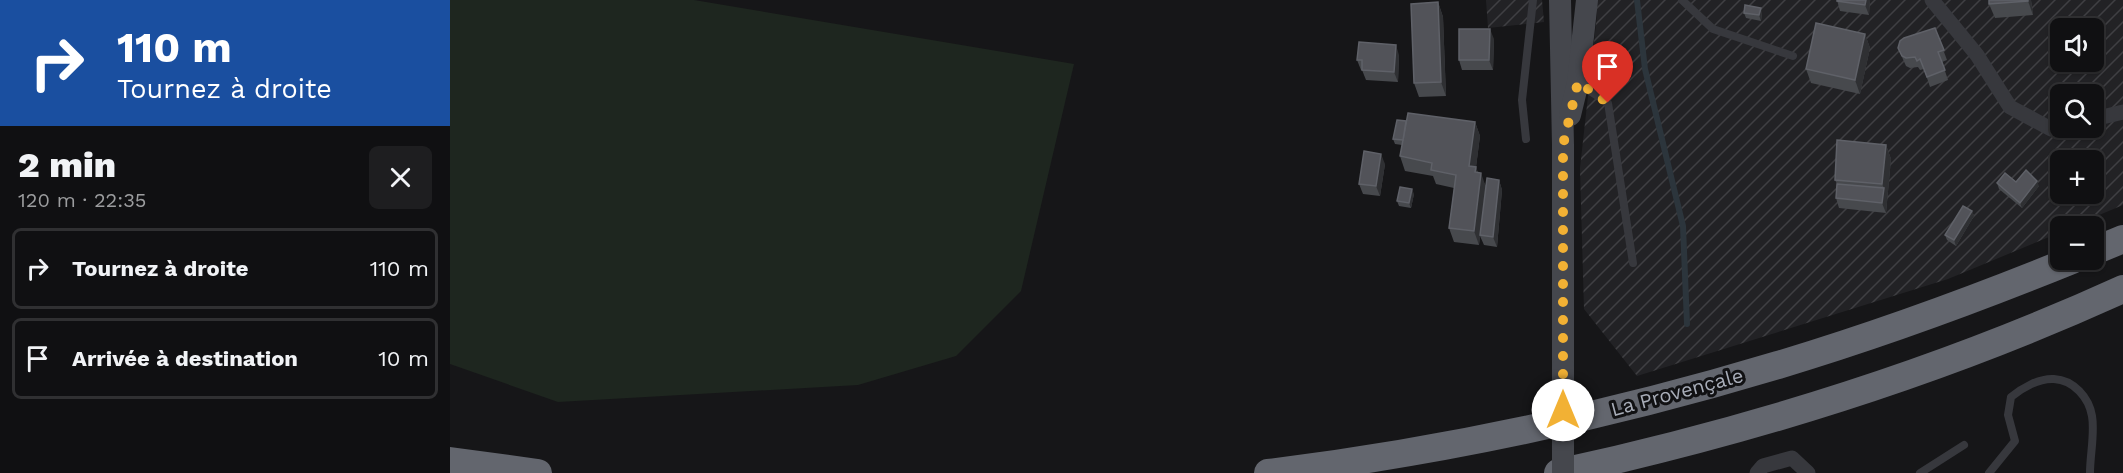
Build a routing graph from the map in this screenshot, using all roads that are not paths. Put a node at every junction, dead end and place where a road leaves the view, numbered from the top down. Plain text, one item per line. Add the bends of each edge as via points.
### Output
1 (1533, 0) edge
2 (1560, 0) edge
3 (1565, 0) edge
4 (1587, 0) edge
5 (1682, 0) edge
6 (1932, 0) edge
7 (1570, 28) dead end
8 (1573, 50) dead end
9 (1793, 56) dead end
10 (1578, 82) junction
11 (2123, 112) edge
12 (2104, 117) edge
13 (2050, 125) edge
14 (1526, 139) dead end
15 (1563, 145) junction
16 (2123, 239) edge
17 (2104, 247) edge
18 (1633, 263) dead end
19 (2050, 268) edge
20 (2123, 289) edge
21 (1965, 445) dead end
22 (450, 461) edge
23 (538, 473) edge
24 (1268, 473) edge
25 (1558, 473) edge
26 (1563, 473) edge
27 (1756, 473) edge
28 (1808, 473) edge
29 (1920, 473) edge
30 (1989, 473) edge
31 (2090, 473) edge

1 - 14 lane via 1522,100
2 - 15 main road
3 - 7 lane
4 - 10 main road
5 - 9 lane via 1713,29
6 - 13 street via 1977,55 2010,107
8 - 10 lane
10 - 15 main road
10 - 18 lane via 1608,103
11 - 12 street
15 - 26 main road, bridge
16 - 17 highway
19 - 24 highway, La Provençale via 1907,323 1778,366 1443,447
20 - 25 highway via 1981,348 1867,389 1628,458
21 - 29 lane
22 - 23 highway
27 - 28 street via 1763,466 1792,458
30 - 31 lane via 2015,441 2008,415 2011,396 2025,386 2054,378 2085,396 2092,417

